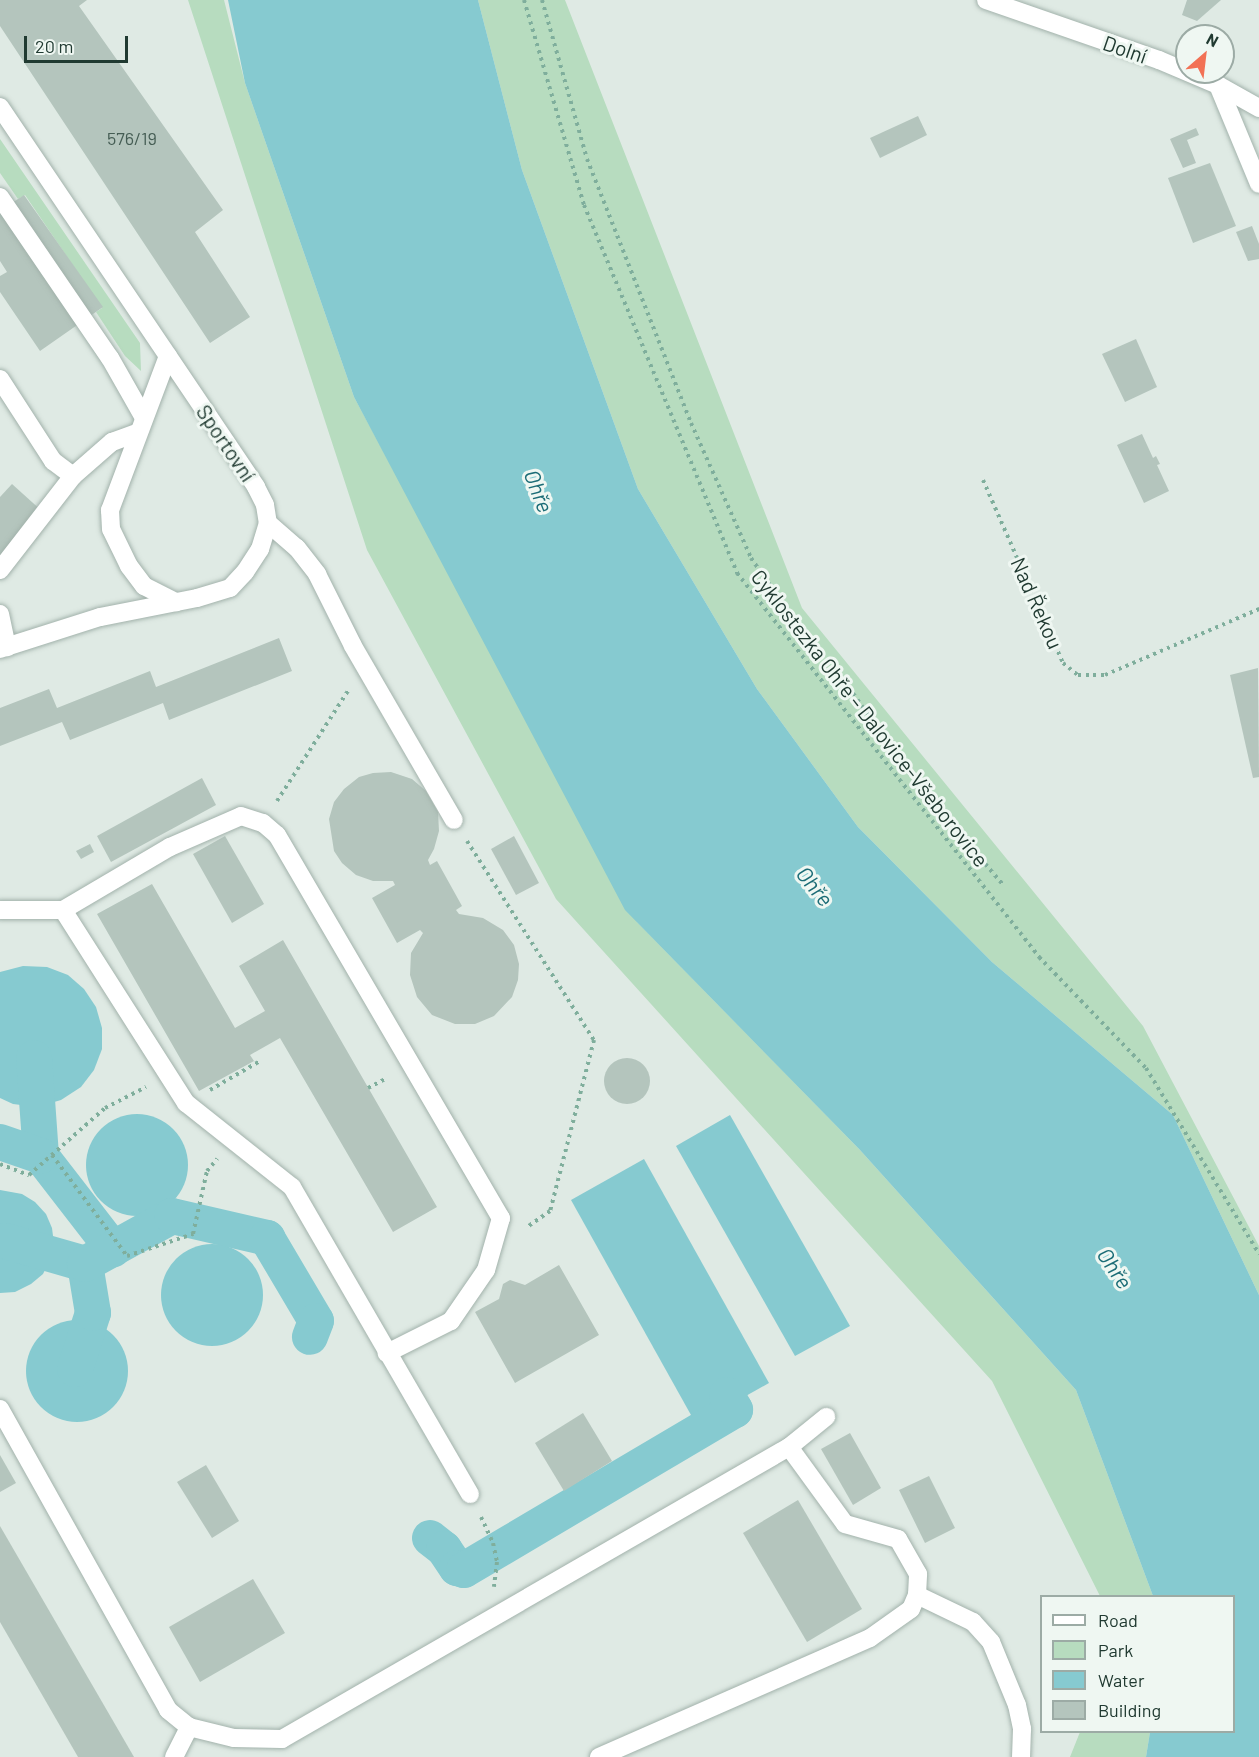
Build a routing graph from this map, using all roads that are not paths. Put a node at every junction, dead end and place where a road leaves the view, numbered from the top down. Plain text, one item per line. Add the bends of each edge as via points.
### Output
1 (986, 0) edge
2 (1218, 85) junction
3 (0, 107) edge
4 (1259, 108) edge
5 (1259, 184) edge
6 (0, 197) edge
7 (168, 356) junction
8 (0, 379) edge
9 (140, 424) junction
10 (73, 476) junction
11 (268, 523) junction
12 (0, 570) edge
13 (176, 602) junction
14 (0, 614) edge
15 (4, 648) edge
16 (454, 820) road end
17 (0, 910) edge
18 (63, 910) junction
19 (387, 1353) junction
20 (0, 1409) edge
21 (826, 1417) dead end
22 (789, 1447) junction
23 (470, 1494) road end
24 (917, 1595) junction
25 (189, 1727) junction
26 (174, 1757) edge
27 (599, 1757) edge
28 (1021, 1757) edge

1 - 2 street, Dolní via 1159,60
2 - 4 street, Dolní
2 - 5 street
3 - 7 street, Sportovní
6 - 9 street via 110,358
7 - 9 street
7 - 11 street, Sportovní via 256,487
8 - 10 street via 53,461
9 - 10 street
9 - 13 street via 110,510 111,529 144,586
10 - 12 street
11 - 13 street via 260,549 230,588
11 - 16 street via 297,548 317,574 364,665
13 - 15 street via 100,617
14 - 15 street
17 - 18 street
18 - 19 street via 186,1103 292,1187
18 - 19 street via 170,847 241,816 263,823 277,835 501,1218 486,1269 450,1321
19 - 23 street
20 - 25 street via 168,1710
21 - 22 street
22 - 24 street via 845,1524 898,1539 918,1574
22 - 25 street via 282,1739 234,1738
24 - 27 street via 911,1609 870,1638
24 - 28 street via 973,1622 991,1642 1017,1704 1022,1729
25 - 26 street

